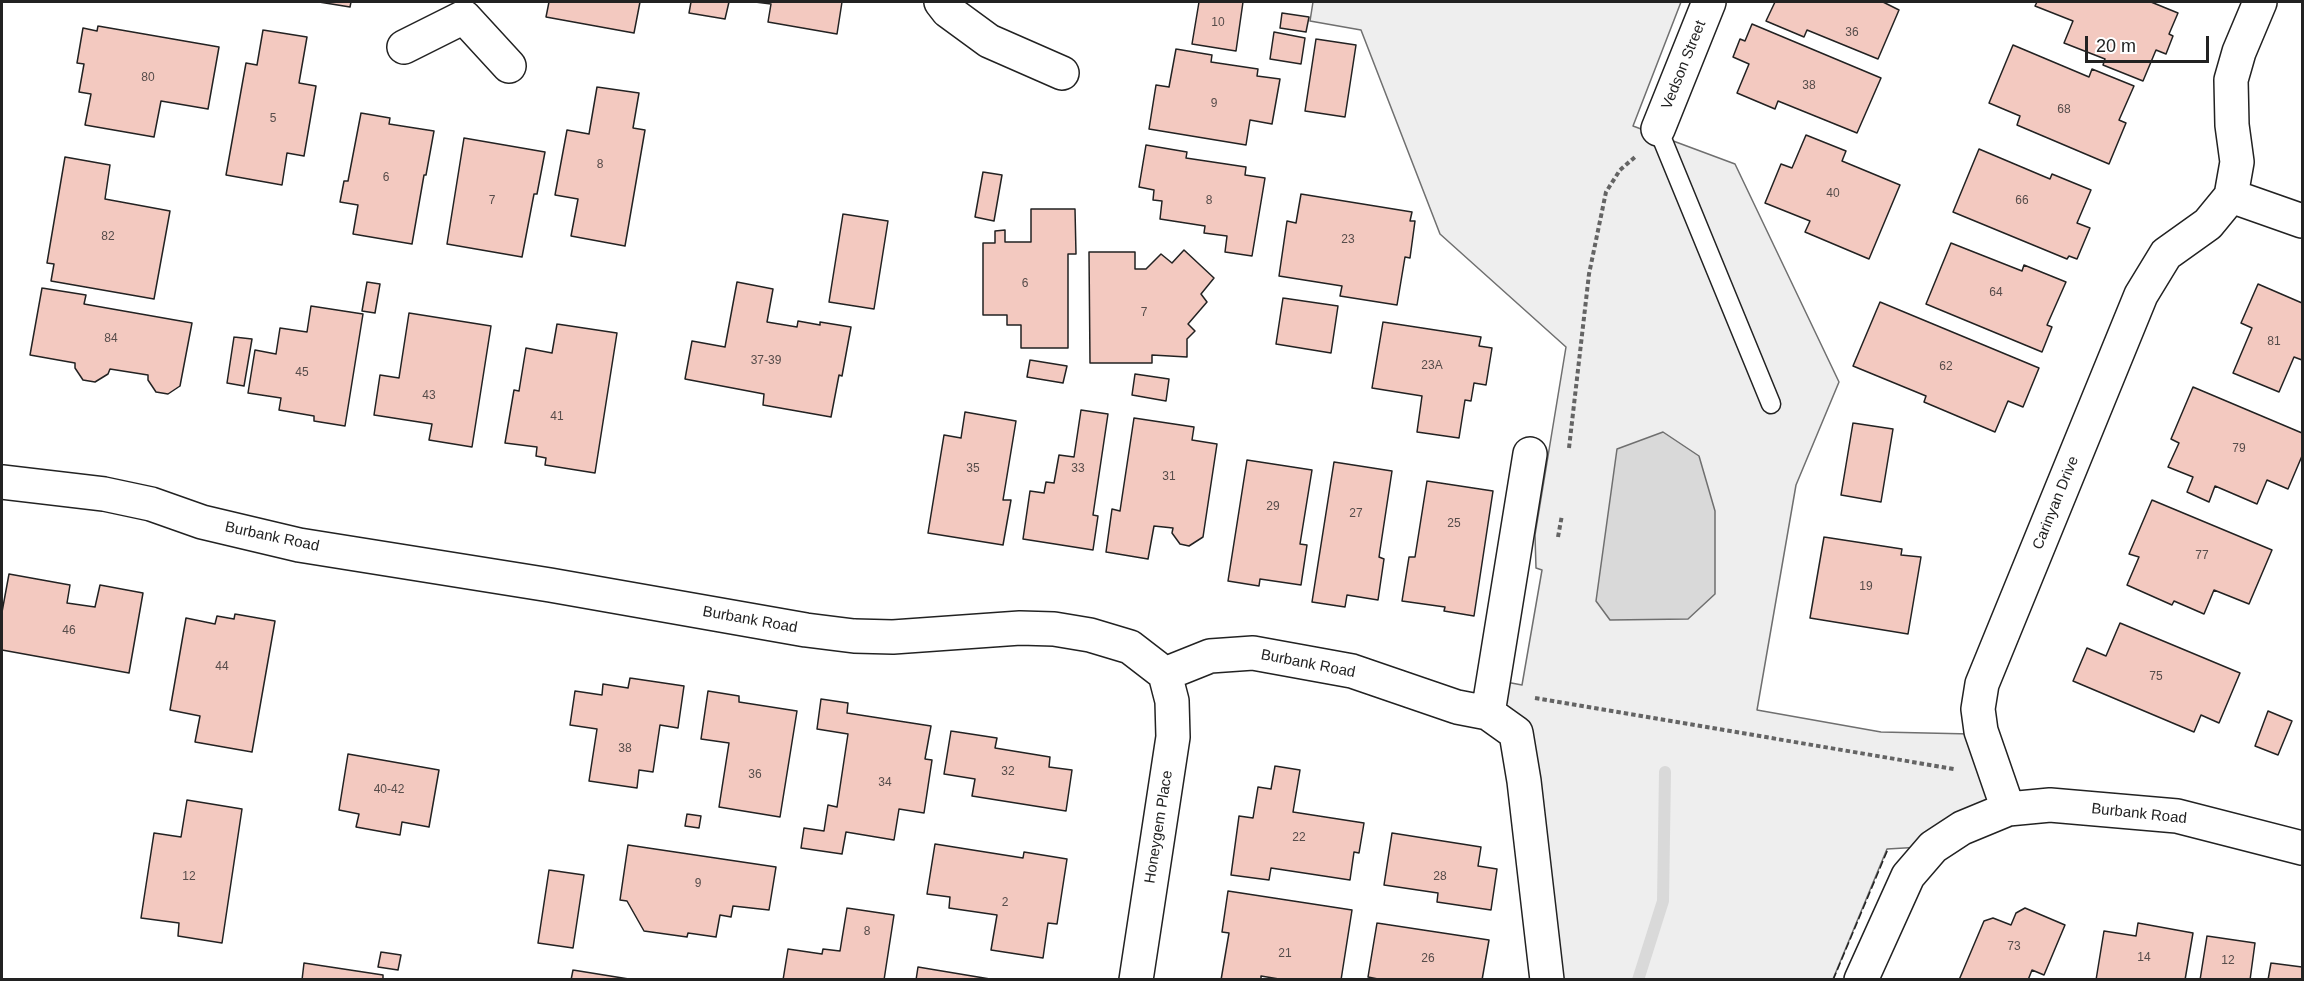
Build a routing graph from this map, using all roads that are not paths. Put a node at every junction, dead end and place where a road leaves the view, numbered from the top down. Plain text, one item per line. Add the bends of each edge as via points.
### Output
1 (941, 2) edge
2 (1709, 2) edge
3 (2260, 2) edge
4 (465, 9) edge
5 (404, 47) dead end
6 (509, 66) dead end
7 (1062, 73) dead end
8 (1658, 129) joint
9 (2231, 196) junction
10 (2302, 221) edge
11 (1771, 404) dead end
12 (1530, 453) dead end
13 (2, 482) edge
14 (1165, 674) junction
15 (1490, 702) junction
16 (2008, 809) junction
17 (2302, 848) edge
18 (1136, 980) edge
19 (1547, 980) edge
20 (1861, 980) edge

1 - 7 street via 989,41
2 - 8 street, Vedson Street
3 - 9 street, Carinyan Drive via 2231,80 2237,162
4 - 5 street
4 - 6 street
8 - 11 lane
9 - 10 street
9 - 16 street, Carinyan Drive via 2208,224 2166,254 2140,296 1982,684 1978,709 1981,731
12 - 15 street
13 - 14 street, Burbank Road via 104,494 299,545 806,630 892,637 1054,629 1130,647
14 - 15 street, Burbank Road via 1210,656 1253,653 1352,671 1457,707
14 - 18 street, Honeygem Place via 1172,701 1173,737
15 - 19 street, Burbank Road via 1516,733
16 - 17 street, Burbank Road via 2050,805 2177,816
16 - 20 street via 1962,828 1934,847 1908,876

